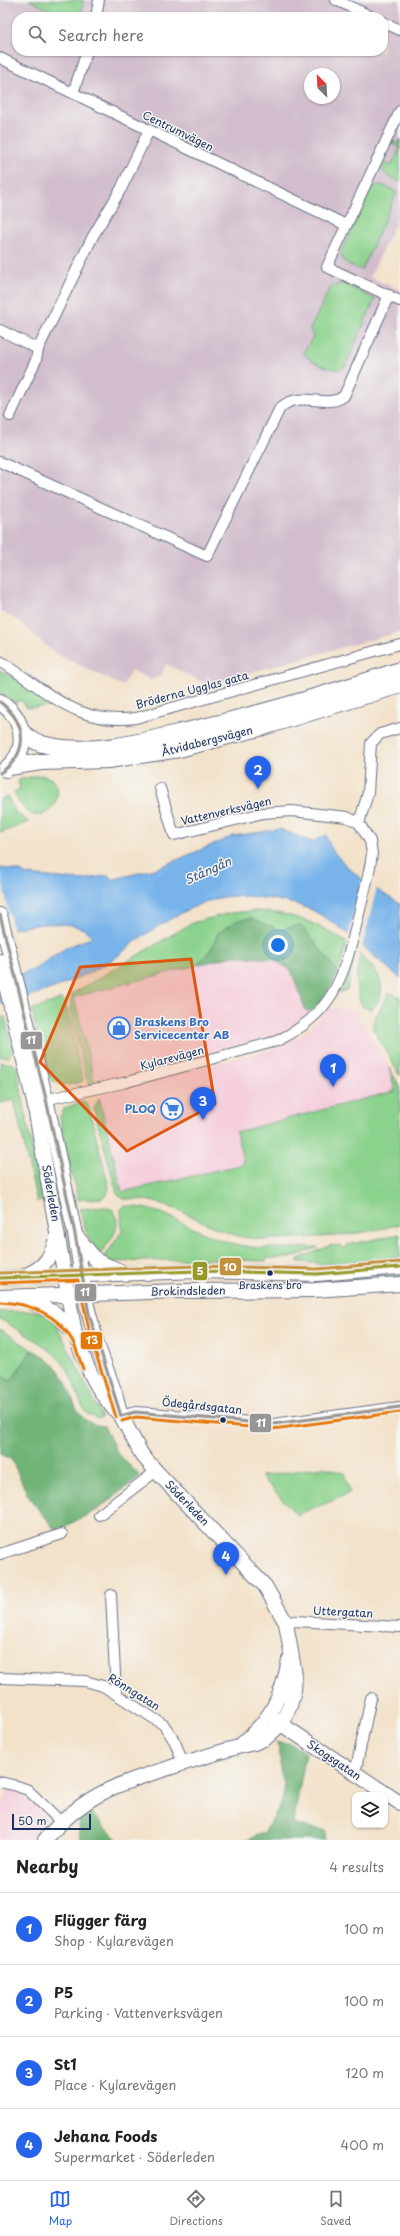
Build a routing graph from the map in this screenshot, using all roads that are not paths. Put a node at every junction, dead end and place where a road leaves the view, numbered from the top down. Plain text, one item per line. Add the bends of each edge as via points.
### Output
1 (99, 0) edge
2 (336, 0) edge
3 (352, 4) edge
4 (97, 12) edge
5 (364, 12) edge
6 (388, 24) edge
7 (400, 30) edge
8 (85, 56) edge
9 (0, 58) edge
10 (73, 93) junction
11 (400, 111) edge
12 (149, 130) junction
13 (346, 225) junction
14 (389, 296) junction
15 (400, 301) edge
16 (0, 330) edge
17 (38, 349) junction
18 (10, 416) dead end
19 (0, 462) edge
20 (400, 644) edge
21 (0, 661) edge
22 (400, 670) edge
23 (400, 686) edge
24 (0, 702) edge
25 (400, 728) edge
26 (22, 732) junction
27 (5, 770) edge
28 (160, 788) dead end
29 (359, 823) junction
30 (0, 915) edge
31 (0, 961) edge
32 (23, 1029) junction
33 (40, 1101) junction
34 (58, 1232) junction
35 (75, 1234) junction
36 (400, 1267) edge
37 (124, 1273) junction
38 (82, 1275) junction
39 (64, 1276) junction
40 (22, 1277) junction
41 (0, 1278) edge
42 (400, 1284) edge
43 (85, 1293) junction
44 (67, 1294) junction
45 (15, 1296) junction
46 (0, 1297) edge
47 (75, 1334) junction
48 (400, 1407) edge
49 (121, 1416) junction
50 (156, 1471) junction
51 (98, 1515) dead end
52 (62, 1534) dead end
53 (0, 1554) edge
54 (111, 1595) dead end
55 (286, 1623) junction
56 (400, 1627) edge
57 (291, 1650) junction
58 (0, 1678) edge
59 (116, 1693) junction
60 (371, 1698) dead end
61 (269, 1716) junction
62 (281, 1724) junction
63 (239, 1747) junction
64 (183, 1763) junction
65 (355, 1774) junction
66 (0, 1782) edge
67 (400, 1803) edge
68 (61, 1822) junction
69 (45, 1840) edge

1 - 4 street
2 - 3 street
3 - 5 street
6 - 7 street
8 - 10 street
9 - 10 street, Centrumvägen
10 - 12 street, Centrumvägen
11 - 13 street
12 - 13 street, Centrumvägen
12 - 17 street via 121,189 93,236
13 - 14 street via 327,267
14 - 15 street
14 - 19 street via 344,396 333,401 294,399 280,408 207,556
16 - 17 street
17 - 18 street via 36,360
20 - 21 street, Bröderna Ugglas gata via 136,718 121,720 88,716 74,710
22 - 26 main road, Åtvidabergsvägen via 267,711 138,742 88,748 60,748 37,742
23 - 27 main road, Åtvidabergsvägen via 278,723 179,749 108,760 40,762
24 - 26 main road via 15,714
25 - 29 street via 380,734 371,743 368,793
26 - 27 main road via 18,755
28 - 29 street, Vattenverksvägen via 174,835 274,812 292,811 347,817
29 - 33 street, Kylarevägen via 370,841 370,866 347,962 338,985 318,1013 277,1042 123,1083
30 - 32 main road, Söderleden
31 - 32 main road, Söderleden
32 - 33 main road, Söderleden
33 - 34 main road, Söderleden
33 - 35 main road, Söderleden
34 - 39 main road, Söderleden
34 - 40 main road via 49,1260 41,1268
35 - 37 main road via 92,1257
35 - 38 main road, Söderleden
36 - 37 main road, Brokindsleden via 317,1274 198,1271
37 - 38 main road, Brokindsleden
38 - 39 main road, Brokindsleden
38 - 43 main road, Söderleden
39 - 40 main road, Brokindsleden
39 - 44 main road, Söderleden
40 - 41 main road, Brokindsleden
42 - 43 main road, Brokindsleden via 315,1290
43 - 44 main road, Brokindsleden
43 - 49 main road, Söderleden via 97,1344
44 - 45 main road, Brokindsleden
44 - 47 main road, Söderleden
45 - 46 main road, Brokindsleden
45 - 47 main road via 50,1310
47 - 49 main road, Söderleden via 86,1364 105,1400
48 - 49 street, Ödegårdsgatan via 273,1424 135,1412
49 - 50 main road, Söderleden via 142,1455
50 - 51 street
50 - 55 main road, Söderleden via 265,1586
52 - 53 street
54 - 59 street
55 - 56 street, Uttergatan via 295,1621
55 - 57 main road, Söderleden
57 - 61 main road, Söderleden via 279,1697
57 - 62 main road, Söderleden via 295,1675 294,1690
58 - 59 street, Rönngatan via 85,1681
59 - 64 street, Rönngatan via 164,1725 175,1742
60 - 65 street
61 - 62 main road, Skogsgatan
61 - 63 main road, Söderleden
62 - 63 main road, Söderleden via 266,1738
62 - 65 main road, Skogsgatan
63 - 64 main road, Söderleden
64 - 68 main road, Söderleden via 107,1789 74,1809
65 - 67 main road, Skogsgatan
66 - 68 street via 28,1790
68 - 69 main road, Söderleden

